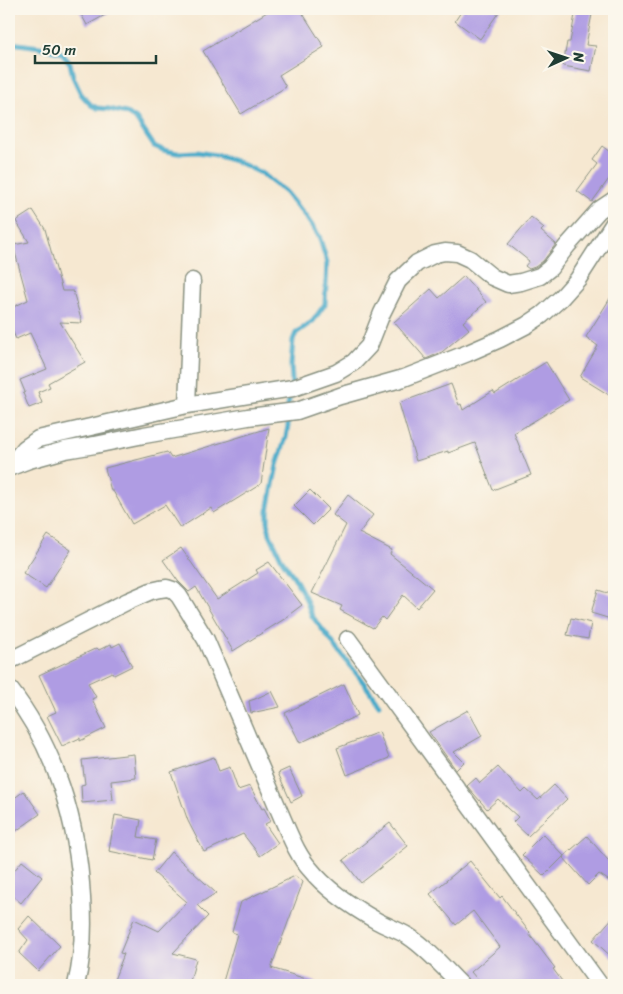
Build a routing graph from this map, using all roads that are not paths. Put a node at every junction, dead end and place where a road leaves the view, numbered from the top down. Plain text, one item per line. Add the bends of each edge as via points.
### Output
1 (614, 200) edge
2 (614, 223) edge
3 (192, 281) dead end
4 (187, 405) junction
5 (9, 468) edge
6 (348, 639) dead end
7 (9, 661) edge
8 (9, 688) edge
9 (76, 985) edge
10 (462, 985) edge
11 (600, 985) edge

1 - 4 street via 599,210 540,276 508,284 457,253 435,254 417,263 398,281 369,346 354,362 336,373 285,389
2 - 5 street via 578,279 561,298 526,325 476,350 404,378 289,412 65,450
3 - 4 street
4 - 5 street via 38,439
6 - 11 street
7 - 10 street via 151,591 160,588 173,590 206,640 284,822 310,869 353,906 407,936 430,953
8 - 9 street via 53,764 74,831 83,916 82,952

